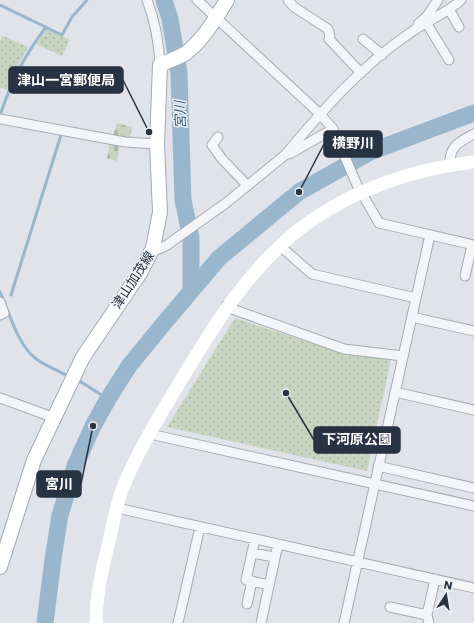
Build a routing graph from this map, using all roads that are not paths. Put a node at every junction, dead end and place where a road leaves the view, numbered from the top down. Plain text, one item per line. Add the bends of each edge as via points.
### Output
1 (147, 0) edge
2 (197, 0) edge
3 (227, 0) edge
4 (288, 0) edge
5 (461, 0) edge
6 (436, 1) edge
7 (449, 9) junction
8 (216, 18) junction
9 (427, 24) junction
10 (459, 27) dead end
11 (410, 32) junction
12 (363, 39) dead end
13 (382, 55) junction
14 (449, 60) dead end
15 (164, 63) junction
16 (361, 73) junction
17 (320, 114) junction
18 (0, 119) edge
19 (334, 132) junction
20 (474, 134) edge
21 (218, 137) dead end
22 (157, 144) junction
23 (285, 155) junction
24 (474, 162) edge
25 (450, 165) junction
26 (247, 185) junction
27 (359, 189) junction
28 (430, 236) junction
29 (473, 245) edge
30 (280, 246) junction
31 (153, 248) junction
32 (465, 276) dead end
33 (416, 298) junction
34 (0, 302) edge
35 (227, 305) junction
36 (0, 315) edge
37 (412, 317) junction
38 (474, 331) edge
39 (403, 356) junction
40 (395, 392) junction
41 (0, 398) edge
42 (474, 410) edge
43 (55, 418) junction
44 (150, 434) junction
45 (378, 466) junction
46 (374, 484) junction
47 (474, 488) edge
48 (474, 506) edge
49 (117, 508) junction
50 (200, 527) junction
51 (255, 539) junction
52 (278, 544) junction
53 (252, 553) junction
54 (275, 557) junction
55 (357, 562) junction
56 (0, 567) edge
57 (435, 579) junction
58 (252, 581) junction
59 (269, 585) junction
60 (474, 588) edge
61 (247, 604) dead end
62 (390, 607) dead end
63 (428, 619) edge
64 (96, 623) edge
65 (178, 623) edge
66 (261, 623) edge
67 (344, 623) edge

1 - 15 street
2 - 8 street
3 - 8 main road
4 - 16 street via 294,7 328,29 329,39
5 - 7 street
6 - 11 street via 427,16
7 - 9 street
7 - 10 street
8 - 15 main road via 185,54
8 - 17 street
9 - 11 street
9 - 14 street
11 - 13 street
12 - 13 street
13 - 16 street
15 - 22 main road, 津山加茂線
16 - 17 street
17 - 19 street
17 - 23 street
18 - 22 street via 125,142
19 - 23 street
19 - 27 street
20 - 25 street via 456,144 451,151
21 - 26 street via 212,145 216,152
22 - 31 main road, 津山加茂線 via 160,212
23 - 26 street
24 - 25 street
25 - 27 street
26 - 31 street via 167,245 159,249
27 - 28 street via 379,224
27 - 30 street via 309,222
28 - 29 street
28 - 33 street
29 - 32 street
30 - 33 street via 312,274
30 - 35 street via 251,274
31 - 43 main road, 津山加茂線 via 140,273 83,357
33 - 37 street
34 - 36 street via 4,313
35 - 39 street via 344,349
35 - 44 street
37 - 38 street
37 - 39 street
39 - 40 street
40 - 42 street
40 - 45 street
41 - 43 street
43 - 56 main road, 津山加茂線 via 34,460
44 - 46 street
44 - 49 street via 135,460
45 - 46 street
45 - 47 street
46 - 48 street
46 - 55 street
49 - 50 street
49 - 64 street via 101,574
50 - 51 street
50 - 65 street
51 - 52 street
51 - 53 street
52 - 54 street
52 - 55 street
53 - 54 street
53 - 58 street via 246,580
54 - 59 street
55 - 57 street
55 - 67 street
57 - 60 street
57 - 63 street
58 - 59 street
58 - 61 street
59 - 66 street
62 - 63 street

